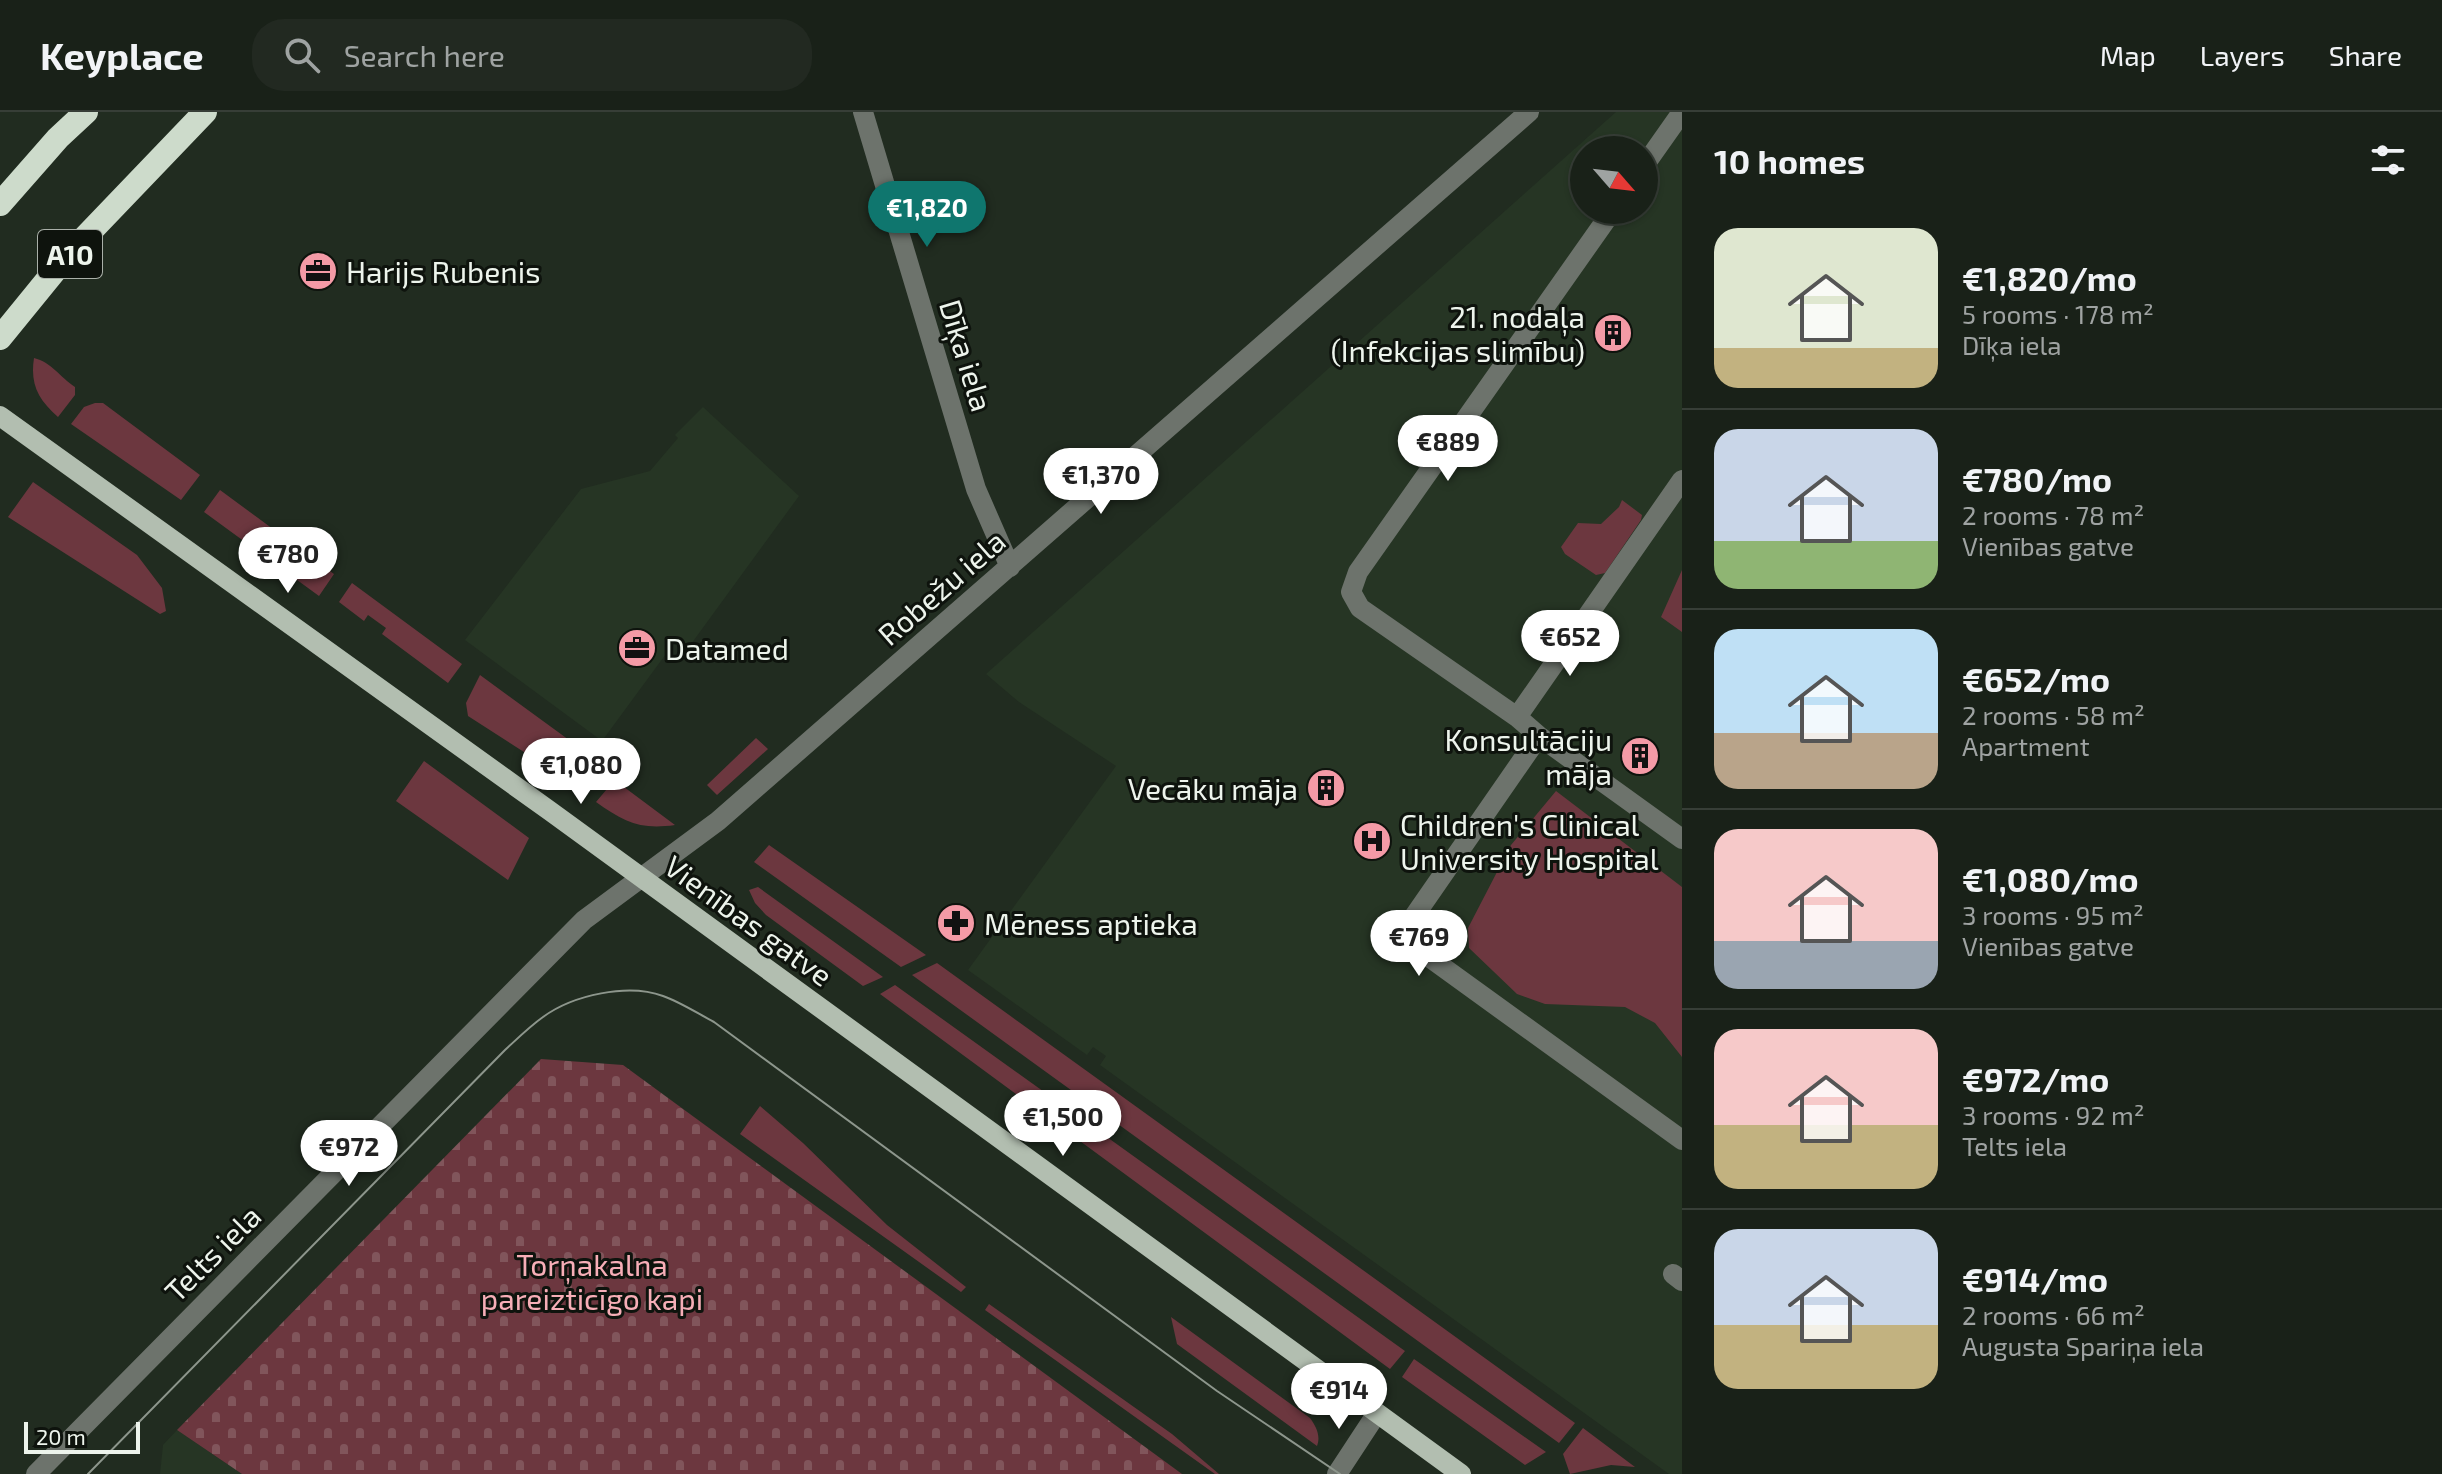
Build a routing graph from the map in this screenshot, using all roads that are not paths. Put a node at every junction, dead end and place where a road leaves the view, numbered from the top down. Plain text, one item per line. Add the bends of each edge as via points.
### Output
1 (86, 112) edge
2 (205, 112) edge
3 (863, 112) edge
4 (1529, 112) edge
5 (1682, 112) edge
6 (1658, 146) edge
7 (0, 204) edge
8 (1603, 224) edge
9 (0, 338) edge
10 (0, 416) edge
11 (1682, 480) edge
12 (1010, 567) junction
13 (1517, 717) junction
14 (1539, 736) junction
15 (1682, 839) edge
16 (640, 877) junction
17 (1682, 1140) edge
18 (1377, 1413) junction
19 (36, 1474) edge
20 (1337, 1474) edge
21 (1461, 1474) edge

1 - 7 highway
2 - 9 highway, A10 via 66,257
3 - 12 street, Dīķa iela via 976,489
4 - 12 street, Robežu iela
5 - 6 street
8 - 13 street via 1358,572 1351,592 1360,608
10 - 16 main road, Vienības gatve
11 - 13 street
12 - 16 street, Robežu iela via 700,836
13 - 14 street
14 - 15 street
14 - 17 street via 1415,915 1407,937
16 - 18 main road, Vienības gatve
16 - 19 street, Telts iela via 561,942
18 - 20 street
18 - 21 main road, Vienības gatve

